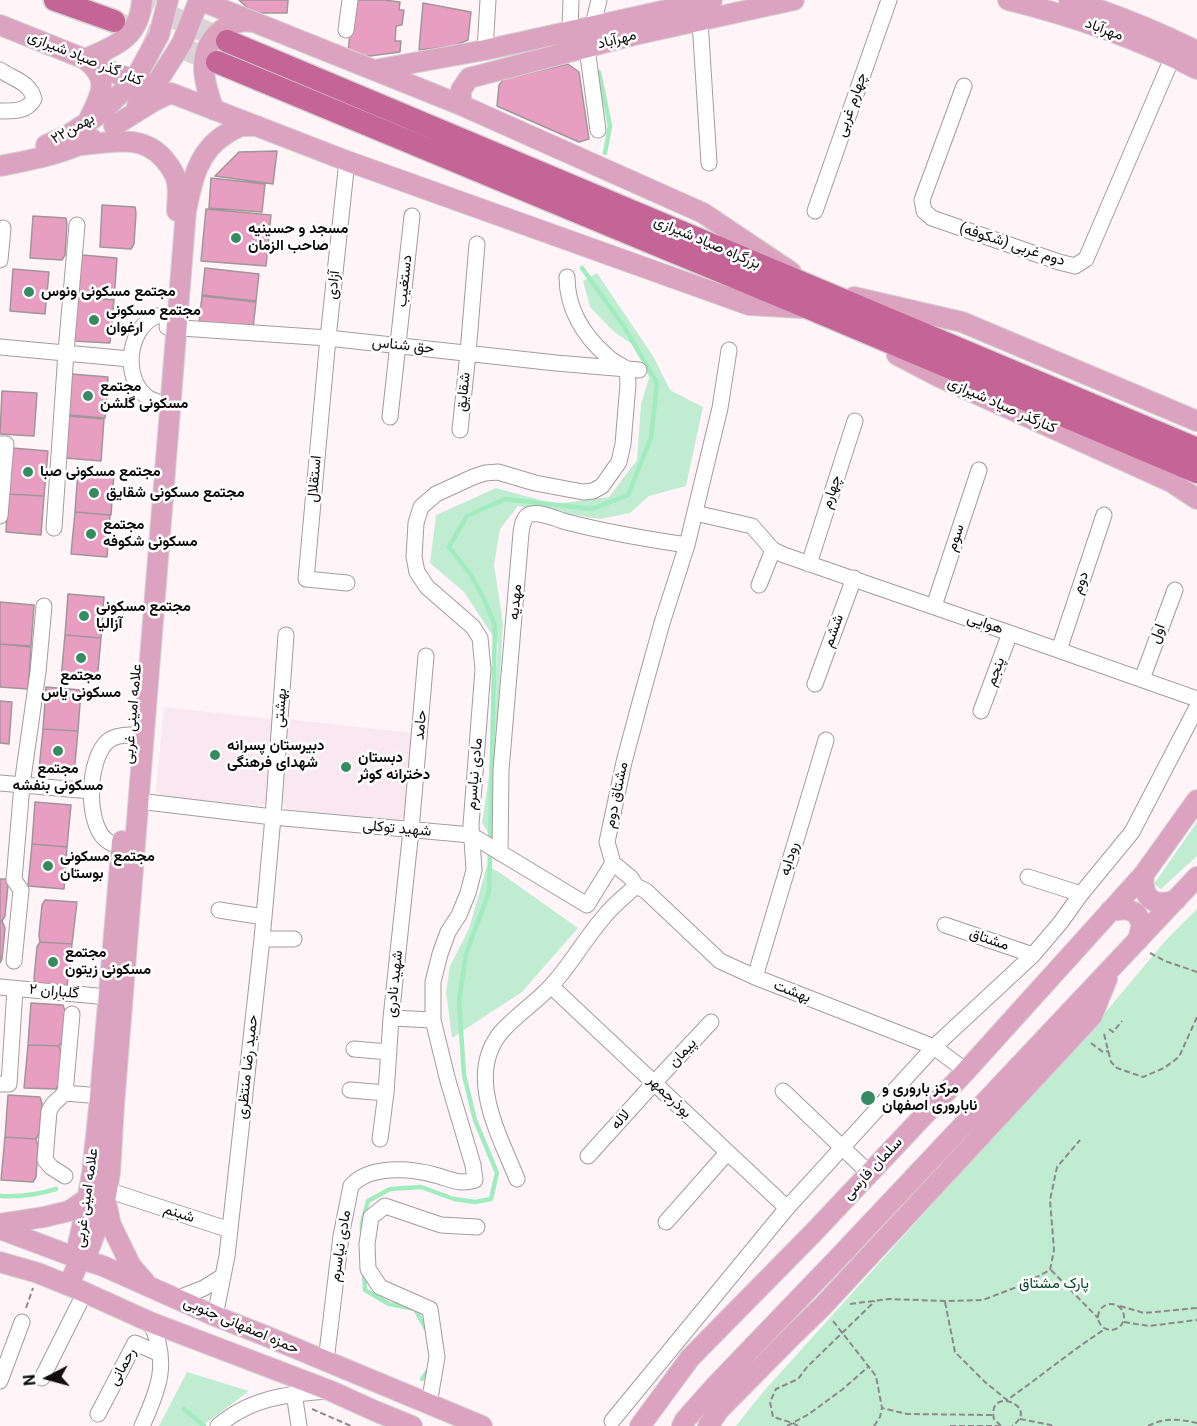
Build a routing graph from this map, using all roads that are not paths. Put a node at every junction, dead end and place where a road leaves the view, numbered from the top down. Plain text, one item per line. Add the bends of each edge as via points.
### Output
1 (55, 0) edge
2 (142, 0) edge
3 (168, 0) edge
4 (199, 0) edge
5 (350, 0) edge
6 (488, 0) edge
7 (566, 0) edge
8 (599, 0) edge
9 (712, 0) edge
10 (794, 0) edge
11 (889, 0) edge
12 (1008, 0) edge
13 (1069, 0) edge
14 (220, 4) edge
15 (114, 21) tunnel mouth
16 (700, 21) junction
17 (257, 22) junction
18 (0, 25) edge
19 (593, 25) junction
20 (346, 30) dead end
21 (570, 30) junction
22 (227, 40) tunnel mouth
23 (490, 44) junction
24 (587, 48) junction
25 (1197, 51) edge
26 (1173, 57) junction
27 (85, 59) junction
28 (217, 62) tunnel mouth
29 (505, 69) junction
30 (1197, 69) edge
31 (0, 70) edge
32 (374, 70) junction
33 (135, 79) junction
34 (964, 86) dead end
35 (162, 90) junction
36 (461, 105) junction
37 (214, 110) junction
38 (0, 111) edge
39 (88, 121) junction
40 (257, 126) junction
41 (598, 130) dead end
42 (81, 144) junction
43 (347, 161) junction
44 (709, 163) dead end
45 (0, 164) edge
46 (815, 211) dead end
47 (412, 216) dead end
48 (76, 225) dead end
49 (3, 228) dead end
50 (477, 244) dead end
51 (0, 260) edge
52 (567, 278) dead end
53 (813, 298) junction
54 (170, 324) junction
55 (328, 338) junction
56 (398, 346) junction
57 (0, 347) edge
58 (729, 350) dead end
59 (66, 352) junction
60 (468, 353) junction
61 (130, 359) junction
62 (633, 370) junction
63 (160, 403) junction
64 (390, 417) dead end
65 (855, 421) dead end
66 (1197, 421) edge
67 (460, 430) dead end
68 (0, 444) edge
69 (1193, 447) edge
70 (979, 470) dead end
71 (1197, 472) edge
72 (1197, 499) edge
73 (695, 513) junction
74 (1104, 515) dead end
75 (0, 516) edge
76 (54, 528) dead end
77 (687, 545) junction
78 (773, 550) junction
79 (809, 564) junction
80 (854, 578) junction
81 (346, 583) dead end
82 (759, 585) dead end
83 (1175, 590) dead end
84 (44, 606) dead end
85 (934, 606) junction
86 (1010, 633) junction
87 (286, 635) dead end
88 (1059, 650) junction
89 (426, 656) dead end
90 (1142, 679) junction
91 (815, 684) dead end
92 (1197, 699) edge
93 (1197, 707) edge
94 (981, 711) dead end
95 (131, 735) junction
96 (826, 740) dead end
97 (0, 783) edge
98 (22, 785) junction
99 (1197, 788) edge
100 (91, 790) junction
101 (138, 801) junction
102 (1192, 807) edge
103 (273, 817) junction
104 (411, 830) junction
105 (471, 835) junction
106 (121, 848) junction
107 (501, 853) junction
108 (613, 863) junction
109 (1144, 874) junction
110 (1028, 877) dead end
111 (1197, 877) edge
112 (636, 886) junction
113 (1081, 894) junction
114 (1176, 900) junction
115 (219, 910) dead end
116 (1110, 911) junction
117 (264, 917) junction
118 (945, 925) dead end
119 (262, 939) junction
120 (294, 939) dead end
121 (1136, 942) junction
122 (1033, 955) junction
123 (14, 961) dead end
124 (1111, 968) junction
125 (755, 977) junction
126 (551, 986) junction
127 (7, 988) edge
128 (108, 997) junction
129 (72, 1014) dead end
130 (391, 1018) junction
131 (433, 1020) junction
132 (711, 1023) dead end
133 (934, 1047) junction
134 (354, 1049) dead end
135 (389, 1052) junction
136 (966, 1071) junction
137 (654, 1083) junction
138 (0, 1084) edge
139 (350, 1090) dead end
140 (783, 1091) dead end
141 (65, 1093) junction
142 (386, 1093) junction
143 (100, 1096) junction
144 (380, 1139) dead end
145 (843, 1148) junction
146 (727, 1153) junction
147 (588, 1156) dead end
148 (869, 1173) junction
149 (65, 1176) dead end
150 (517, 1179) dead end
151 (100, 1196) junction
152 (787, 1208) junction
153 (666, 1222) dead end
154 (0, 1224) edge
155 (477, 1227) dead end
156 (0, 1229) edge
157 (230, 1230) junction
158 (80, 1259) junction
159 (0, 1262) edge
160 (223, 1276) junction
161 (149, 1286) junction
162 (77, 1289) junction
163 (176, 1299) junction
164 (215, 1316) junction
165 (22, 1322) road end
166 (150, 1322) junction
167 (160, 1354) junction
168 (326, 1361) junction
169 (3, 1365) edge
170 (42, 1378) dead end
171 (0, 1381) edge
172 (331, 1391) junction
173 (295, 1398) junction
174 (429, 1404) junction
175 (98, 1414) dead end
176 (373, 1419) edge
177 (612, 1420) dead end
178 (142, 1426) edge
179 (218, 1426) edge
180 (299, 1426) edge
181 (412, 1426) edge
182 (482, 1426) edge
183 (640, 1426) edge
184 (682, 1426) edge
185 (708, 1426) edge

1 - 15 highway
2 - 27 main road via 136,26 126,39
3 - 33 main road, ۲۲بهمن via 159,35
4 - 14 main road
4 - 35 main road
5 - 20 street
6 - 23 street
7 - 21 street
8 - 19 street
9 - 19 main road, مهرآباد
10 - 16 main road, مهرآباد
11 - 46 street, چهارم غربی
12 - 26 main road, مهرآباد via 1091,24
13 - 25 main road, مهرآباد
14 - 17 main road
16 - 24 main road, مهرآباد
16 - 44 street
17 - 32 main road
17 - 37 main road via 239,22 222,28 210,41 204,67
18 - 27 main road, کنار گذر صیاد شیرازی
19 - 21 main road, مهرآباد
21 - 23 main road, مهرآباد
22 - 53 highway, بزرگراه صیاد شیرازی
23 - 29 main road
23 - 32 main road, مهرآباد
24 - 29 main road, مهرآباد
24 - 41 street
26 - 30 main road, مهرآباد
26 - 34 street, دوم غربی (شکوفه) via 1086,259 1075,266 932,218 924,210 922,200
27 - 33 main road, کنار گذر صیاد شیرازی
27 - 39 main road via 100,74 102,86
28 - 53 highway, بزرگراه صیاد شیرازی
29 - 36 main road, مهرآباد via 469,78 461,90
31 - 38 street via 30,88 34,99 24,109
32 - 36 main road
33 - 35 main road, کنار گذر صیاد شیرازی
33 - 39 main road, ۲۲بهمن
35 - 37 main road, کنار گذر صیاد شیرازی
35 - 42 main road via 114,126
36 - 53 main road via 703,213
37 - 40 main road, کنار گذر صیاد شیرازی
39 - 45 main road, ۲۲بهمن via 68,135
40 - 43 main road, کنار گذر صیاد شیرازی
40 - 54 main road, علامه امینی غربی via 241,126 221,137 195,172
42 - 45 main road via 41,158
42 - 54 main road, علامه امینی غربی via 146,144 162,156 173,172 177,210
43 - 53 main road, کنار گذر صیاد شیرازی via 749,304
43 - 55 street, آزادی
47 - 56 street, دستغیب
48 - 59 street
49 - 51 street
50 - 60 street
52 - 62 street via 567,291 579,323 608,358
53 - 66 main road via 962,322
53 - 69 highway, بزرگراه صیاد شیرازی
53 - 71 highway, بزرگراه صیاد شیرازی
53 - 72 main road, کنارگذر صیاد شیرازی via 939,377 1171,482
54 - 55 street, حق شناس
54 - 61 street via 154,317 145,324
54 - 63 main road, علامه امینی غربی
54 - 101 main road, علامه امینی غربی
55 - 56 street, حق شناس
55 - 81 street, استقلال via 306,579
56 - 60 street, حق شناس
56 - 64 street, دستغیب
57 - 59 street
58 - 73 street, مشتاق دوم via 720,408
59 - 61 street
59 - 76 street
60 - 62 street, حق شناس
60 - 67 street, شقایق
61 - 63 street via 140,389
62 - 105 street, مادی نیاسرم via 619,462 602,486 583,492 492,472 436,494 421,507 414,537 417,572 427,587 473,627 480,638 483,669
63 - 95 main road, علامه امینی غربی
65 - 79 street, چهارم
68 - 75 street via 6,444
70 - 85 street, سوم
73 - 77 street, مشتاق دوم
73 - 78 street, هوایی via 752,526
74 - 88 street, دوم
77 - 107 street, مهدیه via 537,514 525,517 501,770
77 - 108 street, مشتاق دوم via 624,762 607,842
78 - 79 street, هوایی
78 - 82 street
79 - 80 street, هوایی
80 - 85 street, هوایی
80 - 91 street, ششم
83 - 90 street, اول
84 - 98 street
85 - 86 street, هوایی
86 - 88 street, هوایی
86 - 94 street, پنجم
87 - 103 street, بهشتی
88 - 90 street, هوایی
89 - 104 street, حامد
90 - 92 street, هوایی
93 - 113 street via 1132,832
95 - 100 street via 109,740 101,750
95 - 106 main road, علامه امینی غربی
96 - 125 street, رودابه
97 - 98 street
98 - 100 street
98 - 123 street via 14,880 21,890
99 - 102 street
100 - 106 street via 93,817 103,838
101 - 103 street, شهید توکلی
101 - 151 main road, علامه امینی غربی via 110,1173
102 - 109 main road, سلمان فارسی
103 - 104 street, شهید توکلی
103 - 117 street, حمید رضا منتظری
104 - 105 street, شهید توکلی
104 - 130 street, شهید نادری
105 - 107 street, شهید توکلی
105 - 131 street, مادی نیاسرم via 474,870 468,894 440,954 433,982
106 - 128 main road, علامه امینی غربی
107 - 108 street, شهید توکلی via 587,905
108 - 112 street
109 - 114 main road via 1142,885 1155,902 1166,904
109 - 116 main road, سلمان فارسی
110 - 113 street
111 - 114 main road
112 - 125 street, بهشت via 720,961
112 - 126 street via 604,916
113 - 122 street
114 - 121 main road
115 - 117 street
116 - 121 main road via 1126,909 1136,913 1142,924
116 - 136 main road, سلمان فارسی
117 - 119 street, حمید رضا منتظری
118 - 122 street, مشتاق
119 - 120 street
119 - 157 street, حمید رضا منتظری
121 - 124 main road
122 - 133 street
124 - 184 main road via 718,1383
124 - 185 main road via 1092,1016
125 - 133 street, بهشت
126 - 137 street, بوذرجمهر
126 - 150 street via 502,1031 490,1049 484,1069 492,1117
127 - 128 street, گلباران ۲
127 - 138 street via 9,1084
128 - 143 main road, علامه امینی غربی
129 - 141 street
130 - 131 street
130 - 135 street, شهید نادری
131 - 168 street, مادی نیاسرم via 475,1180 455,1182 416,1170 384,1170 363,1176 351,1186
132 - 137 street, پیمان
133 - 136 street, بهشت
133 - 145 street
134 - 135 street
135 - 142 street, شهید نادری
136 - 148 main road, سلمان فارسی
137 - 146 street, بوذرجمهر
137 - 147 street, لاله
139 - 142 street
140 - 145 street
141 - 143 street
141 - 149 street via 49,1112 45,1160
142 - 144 street, شهید نادری
143 - 151 main road, علامه امینی غربی via 92,1173
145 - 148 street
145 - 152 street
146 - 152 street, بوذرجمهر
146 - 153 street
148 - 183 main road, سلمان فارسی via 690,1358
151 - 154 main road via 69,1211
151 - 157 street, شبنم via 128,1197
151 - 158 main road, علامه امینی غربی via 78,1244
151 - 161 main road via 131,1266
152 - 177 street
155 - 174 street via 441,1225 385,1206 371,1217 368,1269 380,1287 430,1309 437,1357
156 - 158 main road, حمزه اصفهانی جنوبی
157 - 160 street, حمید رضا منتظری
158 - 161 main road, حمزه اصفهانی جنوبی
158 - 162 main road, علامه امینی غربی
159 - 162 main road, حمزه اصفهانی جنوبی
160 - 163 street
160 - 164 street, حمید رضا منتظری
161 - 163 main road, حمزه اصفهانی جنوبی
162 - 166 main road, حمزه اصفهانی جنوبی
162 - 170 street
163 - 164 main road, حمزه اصفهانی جنوبی
164 - 168 main road, حمزه اصفهانی جنوبی
165 - 169 street
166 - 167 street via 157,1334
166 - 172 main road, حمزه اصفهانی جنوبی
167 - 175 street, رحمانی via 135,1343
167 - 178 street via 159,1384
168 - 174 main road, حمزه اصفهانی جنوبی
169 - 171 street
172 - 173 street
172 - 176 main road, حمزه اصفهانی جنوبی
173 - 179 street via 280,1395 252,1405
173 - 180 street
174 - 182 main road, حمزه اصفهانی جنوبی
176 - 181 main road, حمزه اصفهانی جنوبی

